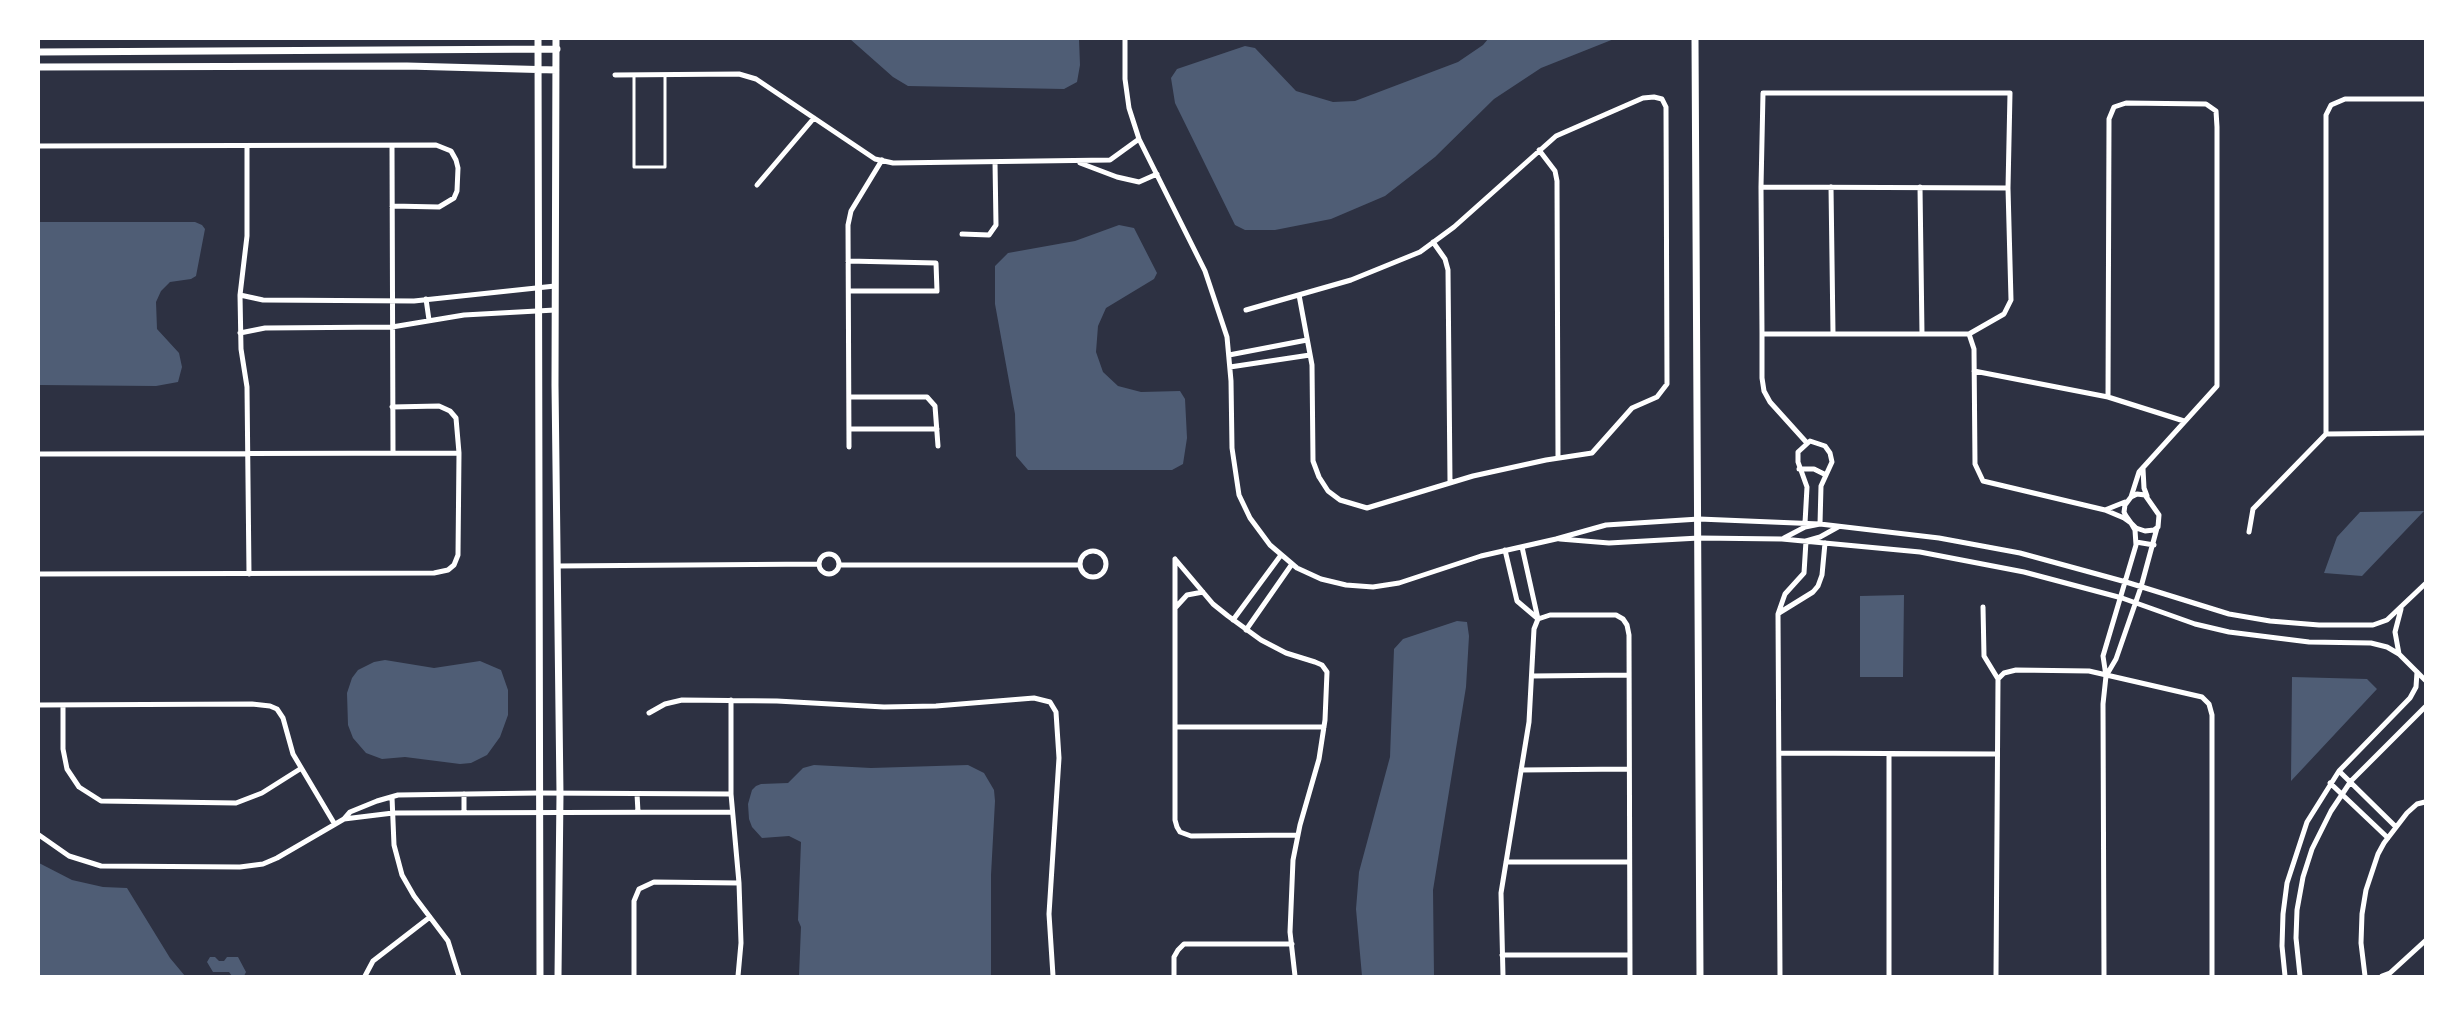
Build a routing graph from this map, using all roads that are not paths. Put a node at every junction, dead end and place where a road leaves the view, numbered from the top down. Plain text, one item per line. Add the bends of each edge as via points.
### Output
1 (538, 39) edge
2 (556, 39) edge
3 (1125, 39) edge
4 (1695, 39) edge
5 (557, 49) junction
6 (538, 50) junction
7 (39, 52) edge
8 (39, 66) edge
9 (538, 69) junction
10 (556, 70) junction
11 (615, 75) dead end
12 (634, 75) junction
13 (665, 75) junction
14 (2425, 99) edge
15 (814, 118) junction
16 (1139, 139) junction
17 (39, 146) edge
18 (247, 146) junction
19 (392, 146) junction
20 (1539, 150) junction
21 (882, 160) junction
22 (1110, 160) junction
23 (995, 162) junction
24 (1078, 162) junction
25 (1109, 174) junction
26 (1157, 174) junction
27 (757, 185) dead end
28 (1761, 187) junction
29 (1831, 187) junction
30 (1920, 187) junction
31 (2008, 188) junction
32 (392, 206) junction
33 (962, 234) dead end
34 (1433, 242) junction
35 (848, 261) junction
36 (555, 286) junction
37 (539, 287) junction
38 (849, 291) junction
39 (240, 295) junction
40 (1299, 295) junction
41 (392, 299) junction
42 (426, 299) junction
43 (539, 310) junction
44 (555, 310) junction
45 (1246, 310) dead end
46 (429, 320) junction
47 (392, 327) junction
48 (240, 333) junction
49 (1833, 333) junction
50 (1762, 334) junction
51 (1922, 334) junction
52 (1969, 334) junction
53 (1307, 340) junction
54 (1282, 345) junction
55 (1229, 355) junction
56 (1310, 355) junction
57 (1284, 359) junction
58 (1230, 367) junction
59 (1974, 371) junction
60 (849, 397) junction
61 (2108, 397) junction
62 (392, 406) junction
63 (2184, 421) junction
64 (849, 429) junction
65 (937, 429) junction
66 (2425, 433) edge
67 (2326, 434) junction
68 (1807, 443) junction
69 (938, 446) dead end
70 (849, 447) dead end
71 (248, 453) junction
72 (393, 453) junction
73 (459, 453) junction
74 (39, 454) edge
75 (1558, 458) junction
76 (1799, 469) junction
77 (2143, 469) junction
78 (1826, 475) junction
79 (1450, 482) junction
80 (2148, 497) junction
81 (2129, 498) junction
82 (2104, 510) junction
83 (1699, 519) junction
84 (1805, 523) junction
85 (2131, 523) junction
86 (1820, 524) junction
87 (1839, 526) junction
88 (2157, 527) junction
89 (2248, 532) dead end
90 (1699, 538) junction
91 (1556, 539) junction
92 (1782, 539) junction
93 (1806, 541) junction
94 (2136, 542) junction
95 (1825, 543) junction
96 (2154, 545) junction
97 (1522, 547) junction
98 (1505, 550) junction
99 (1281, 555) junction
100 (819, 564) junction
101 (1292, 564) junction
102 (840, 565) junction
103 (1080, 565) junction
104 (557, 566) junction
105 (39, 574) edge
106 (249, 574) junction
107 (2126, 582) junction
108 (2425, 584) edge
109 (2141, 587) junction
110 (1203, 592) junction
111 (2122, 598) junction
112 (2134, 603) junction
113 (2402, 607) junction
114 (1983, 608) dead end
115 (1175, 612) junction
116 (1778, 614) junction
117 (1538, 619) junction
118 (1233, 620) junction
119 (1246, 630) junction
120 (2400, 654) junction
121 (2417, 672) junction
122 (1629, 675) junction
123 (1532, 676) junction
124 (2106, 676) junction
125 (1998, 679) junction
126 (2425, 680) edge
127 (731, 700) junction
128 (39, 705) edge
129 (63, 705) junction
130 (2425, 707) edge
131 (650, 713) dead end
132 (1175, 727) junction
133 (1324, 728) junction
134 (1779, 753) junction
135 (1888, 754) junction
136 (1996, 754) junction
137 (300, 769) junction
138 (1629, 769) junction
139 (1521, 770) junction
140 (2339, 771) junction
141 (2351, 781) junction
142 (2330, 783) junction
143 (538, 793) junction
144 (2341, 793) junction
145 (464, 794) junction
146 (560, 794) junction
147 (638, 794) junction
148 (731, 794) junction
149 (392, 797) junction
150 (2425, 802) edge
151 (638, 812) junction
152 (732, 812) junction
153 (2382, 812) junction
154 (393, 813) junction
155 (464, 813) junction
156 (538, 813) junction
157 (559, 814) junction
158 (344, 819) junction
159 (2372, 822) junction
160 (334, 823) junction
161 (2397, 827) junction
162 (39, 835) edge
163 (1298, 835) junction
164 (2388, 838) junction
165 (1506, 862) junction
166 (1629, 862) junction
167 (739, 883) junction
168 (430, 917) junction
169 (2425, 941) edge
170 (1292, 944) junction
171 (1502, 954) junction
172 (1629, 955) junction
173 (365, 976) edge
174 (459, 976) edge
175 (540, 976) edge
176 (558, 976) edge
177 (634, 976) edge
178 (738, 976) edge
179 (1053, 976) edge
180 (1174, 976) edge
181 (1295, 976) edge
182 (1503, 976) edge
183 (1629, 976) edge
184 (1700, 976) edge
185 (1780, 976) edge
186 (1889, 976) edge
187 (1996, 976) edge
188 (2104, 976) edge
189 (2212, 976) edge
190 (2284, 976) edge
191 (2301, 976) edge
192 (2365, 976) edge
193 (2382, 976) edge

1 - 6 street
2 - 5 street
3 - 16 street via 1129,108
4 - 83 street
5 - 6 street
5 - 10 street
6 - 7 street
6 - 9 street
8 - 9 street
9 - 10 street
9 - 37 street
10 - 36 street
11 - 12 street
12 - 13 street
12 - 13 lane via 634,167 665,167
13 - 15 street via 739,74 756,79
14 - 67 street via 2345,99 2331,105 2326,115
15 - 21 street
15 - 27 street
16 - 22 street
16 - 26 street
17 - 18 street
18 - 19 street
18 - 39 street via 247,236
19 - 32 street
19 - 32 street via 440,146 451,151 458,168 454,198 439,207
20 - 34 street
20 - 75 street via 1555,171 1557,181
20 - 75 street via 1556,136 1643,98 1662,99 1666,107 1666,384 1657,397 1632,408 1592,453
21 - 23 street
21 - 35 street via 851,211
22 - 24 street
22 - 25 street
23 - 24 street
23 - 33 street via 996,225 988,234
24 - 25 street
25 - 26 street via 1139,182
26 - 55 street via 1205,271 1218,305
28 - 29 street
28 - 31 street via 1763,93 2010,93
28 - 50 street
29 - 30 street
29 - 49 street
30 - 31 street
30 - 51 street
31 - 52 street via 2011,300 2004,314
32 - 41 street
34 - 40 street via 1390,266
34 - 79 street via 1446,259 1448,270
35 - 38 street
35 - 38 street via 936,262 937,291
36 - 37 street
36 - 44 street
37 - 42 street
37 - 43 street
38 - 60 street
39 - 41 street via 263,300
39 - 48 street
40 - 45 street
40 - 53 street
41 - 42 street
41 - 47 street
42 - 46 street
43 - 44 street
43 - 46 street
43 - 143 street
44 - 104 street
46 - 47 street
47 - 48 street via 265,328
47 - 62 street
48 - 71 street via 247,387
49 - 50 street
49 - 51 street
50 - 68 street via 1764,391
51 - 52 street
52 - 59 street
53 - 54 street
53 - 56 street
54 - 55 street
54 - 57 street
55 - 58 street
56 - 57 street
56 - 79 street via 1313,461 1328,491 1340,500 1367,508
57 - 58 street
58 - 99 street via 1232,448 1239,495 1250,518
59 - 61 street
59 - 82 street via 1975,464 1983,481
60 - 64 street
60 - 65 street via 927,397 935,406
61 - 63 street
61 - 63 street via 2109,119 2114,107 2126,103 2206,104 2216,111 2217,386
62 - 72 street
62 - 73 street via 439,406 450,411 458,423
63 - 77 street
64 - 65 street
64 - 70 street
65 - 69 street
66 - 67 street
67 - 89 street via 2253,508
68 - 76 street via 1798,452
68 - 78 street via 1819,443 1830,453 1832,462
71 - 72 street
71 - 74 street
71 - 106 street
72 - 73 street
73 - 106 street via 458,555 454,565 440,573
75 - 79 street
76 - 78 street via 1814,469
76 - 84 street via 1807,487
77 - 80 street
77 - 81 street
78 - 86 street via 1821,486
80 - 81 street via 2141,494
80 - 88 street via 2159,515
81 - 82 street
81 - 85 street via 2124,512
82 - 85 street
83 - 84 street
83 - 90 street
83 - 91 street via 1606,525
84 - 86 street
85 - 88 street via 2145,531
85 - 94 street
86 - 87 street
86 - 92 street
87 - 93 street
87 - 107 street via 2020,553
88 - 96 street
90 - 91 street via 1609,543
90 - 92 street
90 - 184 street
91 - 97 street
92 - 93 street
93 - 95 street
93 - 116 street via 1804,573 1785,594
94 - 96 street
94 - 107 street
95 - 111 street via 1920,552 2024,572
95 - 116 street via 1818,586
96 - 109 street
97 - 98 street
97 - 117 street
98 - 101 street via 1399,583 1373,587 1321,579
98 - 117 street via 1517,601
99 - 101 street
99 - 118 street
100 - 102 street via 827,574 837,572
100 - 102 street via 821,558 830,554 836,556
100 - 104 street
101 - 119 street
102 - 103 street
103 - 103 street via 1092,577 1104,572 1106,563 1103,555 1092,551 1084,554
104 - 146 street
105 - 106 street
107 - 109 street
107 - 111 street
108 - 113 street
109 - 112 street
109 - 113 street via 2229,614 2309,625 2373,625 2387,620
110 - 115 street via 1187,596
110 - 115 street via 1175,559
110 - 118 street
111 - 112 street
111 - 124 street via 2103,656
112 - 120 street via 2229,632 2308,642 2371,643
112 - 124 street via 2116,659
113 - 120 street via 2395,632
114 - 125 street via 1984,656
115 - 132 street
116 - 134 street
117 - 122 street via 1550,615 1616,615 1623,619 1627,625
117 - 123 street via 1534,628
118 - 119 street
119 - 133 street via 1286,653 1322,665 1328,684
120 - 121 street
121 - 126 street
121 - 140 street via 2410,698
122 - 123 street
122 - 138 street
123 - 139 street
124 - 125 street via 2089,670 2016,670
124 - 188 street
124 - 189 street via 2202,697 2209,704
125 - 136 street
127 - 131 street via 682,700 664,704
127 - 148 street
127 - 179 street via 884,707 1047,700 1055,708 1059,730 1049,914
128 - 129 street
129 - 137 street via 266,705 283,718
129 - 137 street via 67,769 79,787 101,801 236,803 262,793
130 - 141 street
132 - 133 street
132 - 163 street via 1175,819 1180,832
133 - 163 street
134 - 135 street
134 - 185 street
135 - 136 street
135 - 186 street
136 - 187 street
137 - 160 street
138 - 139 street
138 - 166 street
139 - 165 street
140 - 141 street
140 - 142 street
141 - 144 street
141 - 153 street
142 - 144 street
142 - 190 street via 2307,822 2287,883
143 - 145 street
143 - 146 street
143 - 156 street
144 - 159 street
144 - 191 street via 2312,849 2303,877 2296,938
145 - 149 street
145 - 155 street
146 - 147 street
146 - 157 street
147 - 148 street
147 - 151 street
148 - 152 street
149 - 154 street
149 - 158 street via 350,812
150 - 161 street via 2417,804
151 - 152 street
151 - 157 street
152 - 167 street
153 - 159 street
153 - 161 street
154 - 155 street
154 - 158 street
154 - 168 street via 398,865 408,887
155 - 156 street
156 - 157 street
156 - 175 street
157 - 176 street
158 - 160 street
159 - 164 street
160 - 162 street via 277,858 240,867 101,866 69,856
161 - 164 street
163 - 170 street via 1290,898
164 - 192 street via 2378,854 2362,914
165 - 166 street
165 - 171 street via 1501,892
166 - 172 street
167 - 177 street via 645,884 636,892 634,901
167 - 178 street
168 - 173 street via 374,961
168 - 174 street via 452,947
169 - 193 street
170 - 180 street via 1184,944 1174,957
170 - 181 street
171 - 172 street
171 - 182 street
172 - 183 street

